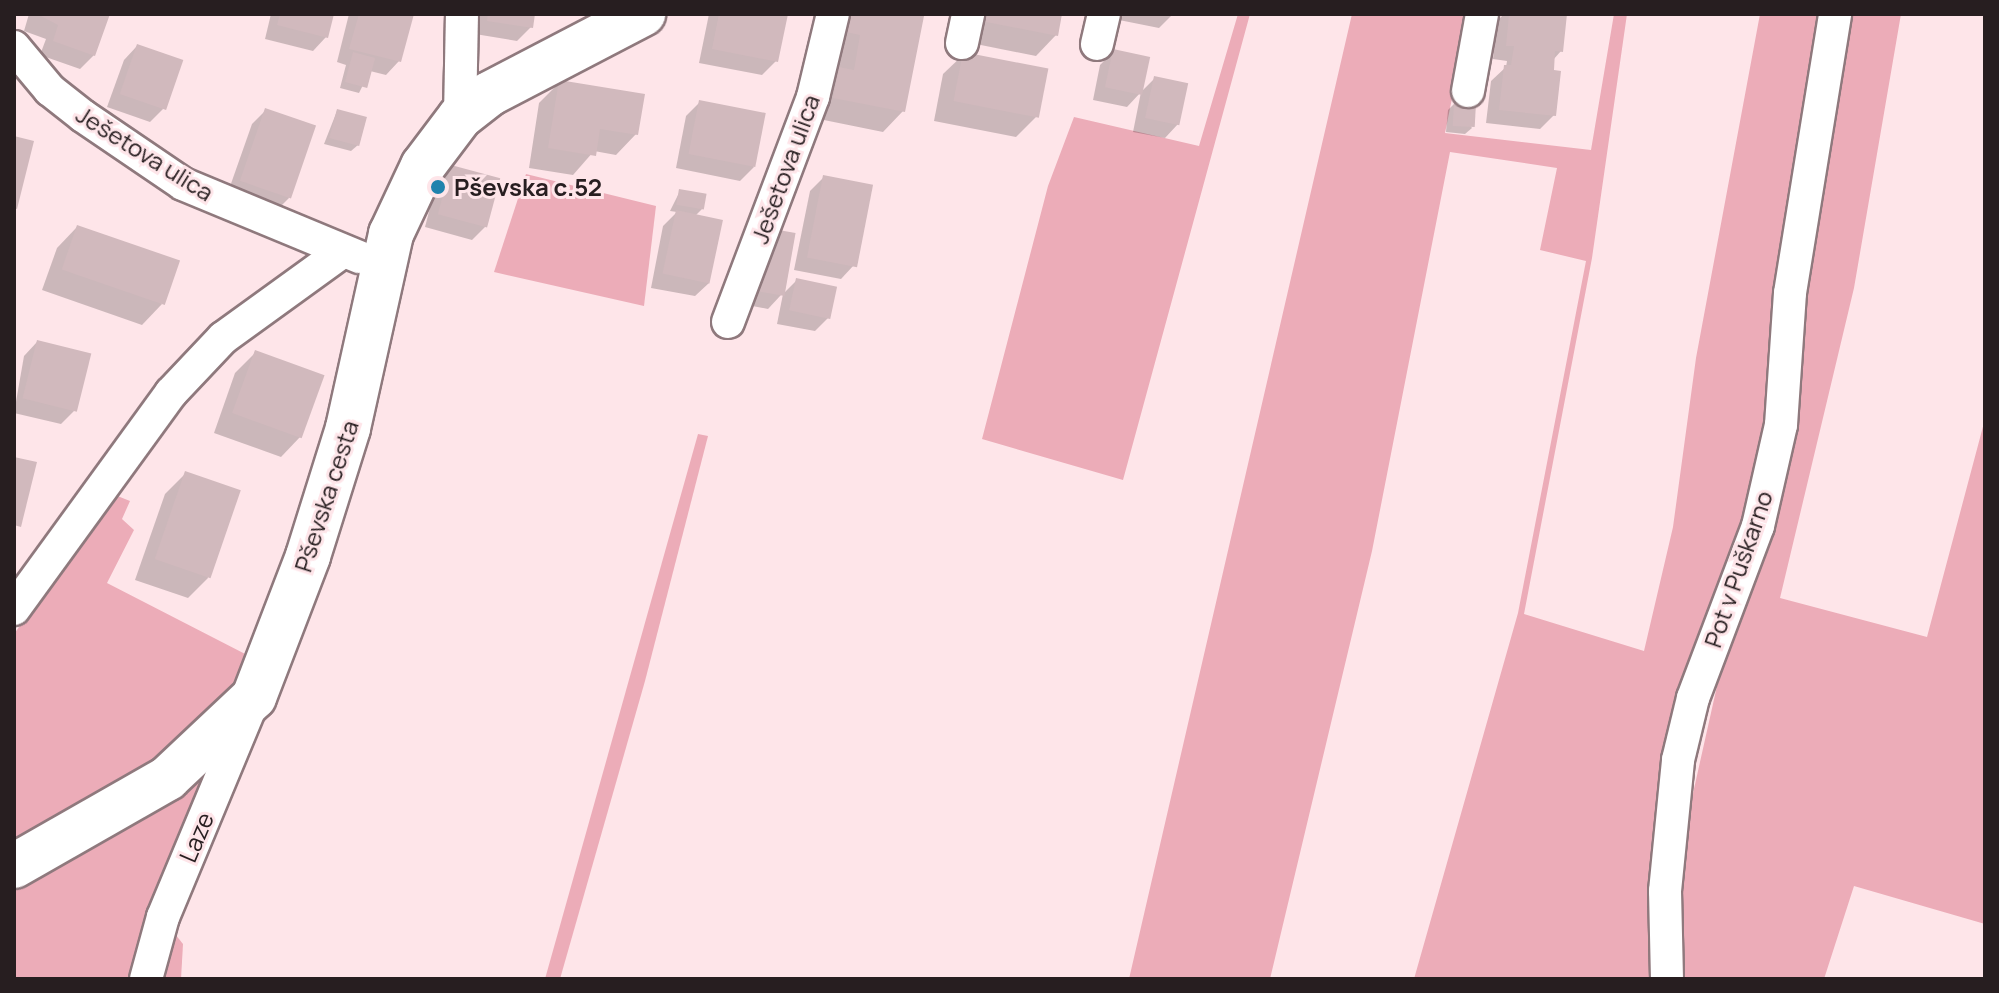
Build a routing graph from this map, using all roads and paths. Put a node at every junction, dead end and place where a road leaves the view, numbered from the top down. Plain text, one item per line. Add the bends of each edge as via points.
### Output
1 (462, 14) edge
2 (643, 14) edge
3 (833, 14) edge
4 (1482, 14) edge
5 (1835, 14) edge
6 (14, 47) edge
7 (1468, 91) dead end
8 (460, 117) junction
9 (343, 251) junction
10 (384, 267) junction
11 (728, 322) dead end
12 (14, 609) edge
13 (254, 697) junction
14 (14, 866) edge
15 (146, 979) edge
16 (1667, 979) edge

1 - 8 street
2 - 8 street via 489,94
3 - 11 street, Ješetova ulica via 813,97
4 - 7 street
5 - 16 street, Pot v Puškarno via 1790,293 1781,425 1758,526 1693,698 1678,760 1665,878
6 - 9 street, Ješetova ulica via 50,90 183,184
8 - 10 street, Pševska cesta via 409,193
9 - 10 street, Ješetova ulica
9 - 12 street via 223,338 171,393
10 - 13 street, Pševska cesta via 348,428 308,556
13 - 14 street, Pševska cesta via 168,778
13 - 15 street, Laze via 163,917

